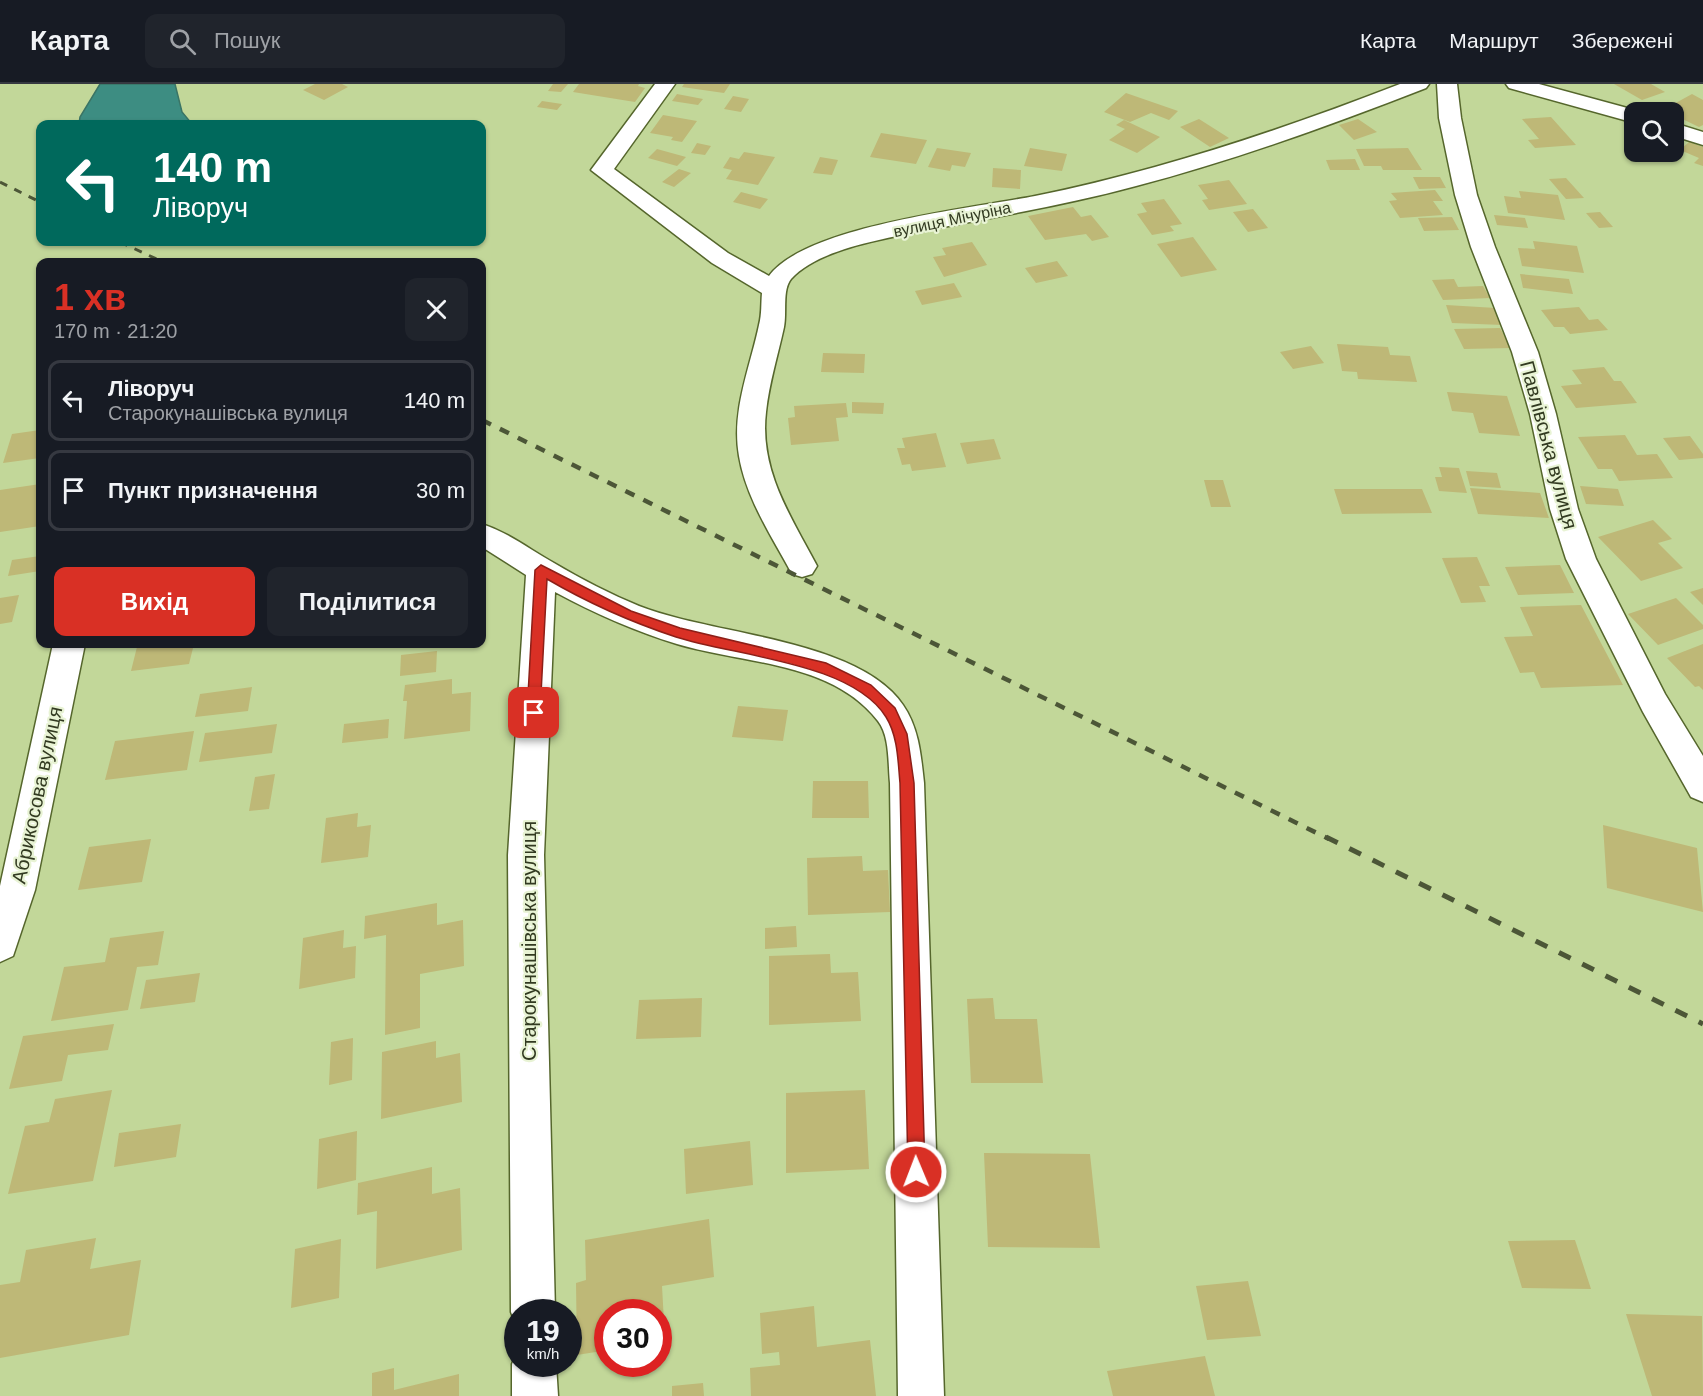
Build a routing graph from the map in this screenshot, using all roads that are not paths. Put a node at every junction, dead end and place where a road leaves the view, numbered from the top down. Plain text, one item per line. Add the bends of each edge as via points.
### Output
1 (665, 84) edge
2 (1419, 84) edge
3 (1447, 84) edge
4 (1516, 84) edge
5 (1624, 114) edge
6 (1684, 133) edge
7 (1703, 140) edge
8 (792, 266) junction
9 (746, 271) junction
10 (774, 289) junction
11 (486, 537) edge
12 (802, 566) dead end
13 (541, 570) junction
14 (68, 648) edge
15 (1703, 787) edge
16 (0, 944) edge
17 (533, 1299) edge
18 (534, 1377) edge
19 (535, 1396) edge
20 (921, 1396) edge

1 - 9 street via 602,170 720,258
2 - 8 street, вулиця Мічуріна via 1196,163 1080,193 843,244
3 - 15 street, Павлівська вулиця via 1466,195 1525,352 1564,509 1581,559 1654,703
4 - 5 street
6 - 7 street
8 - 9 street via 775,271
8 - 10 street, вулиця Мічуріна
9 - 10 street
10 - 12 street via 776,309 751,418 751,441 764,488
11 - 13 street
13 - 17 street, Старокунашівська вулиця via 526,855
13 - 20 street via 581,593 679,633 826,668 866,688 891,712 901,734 907,783
14 - 16 street, Абрикосова вулиця via 17,890
18 - 19 street

